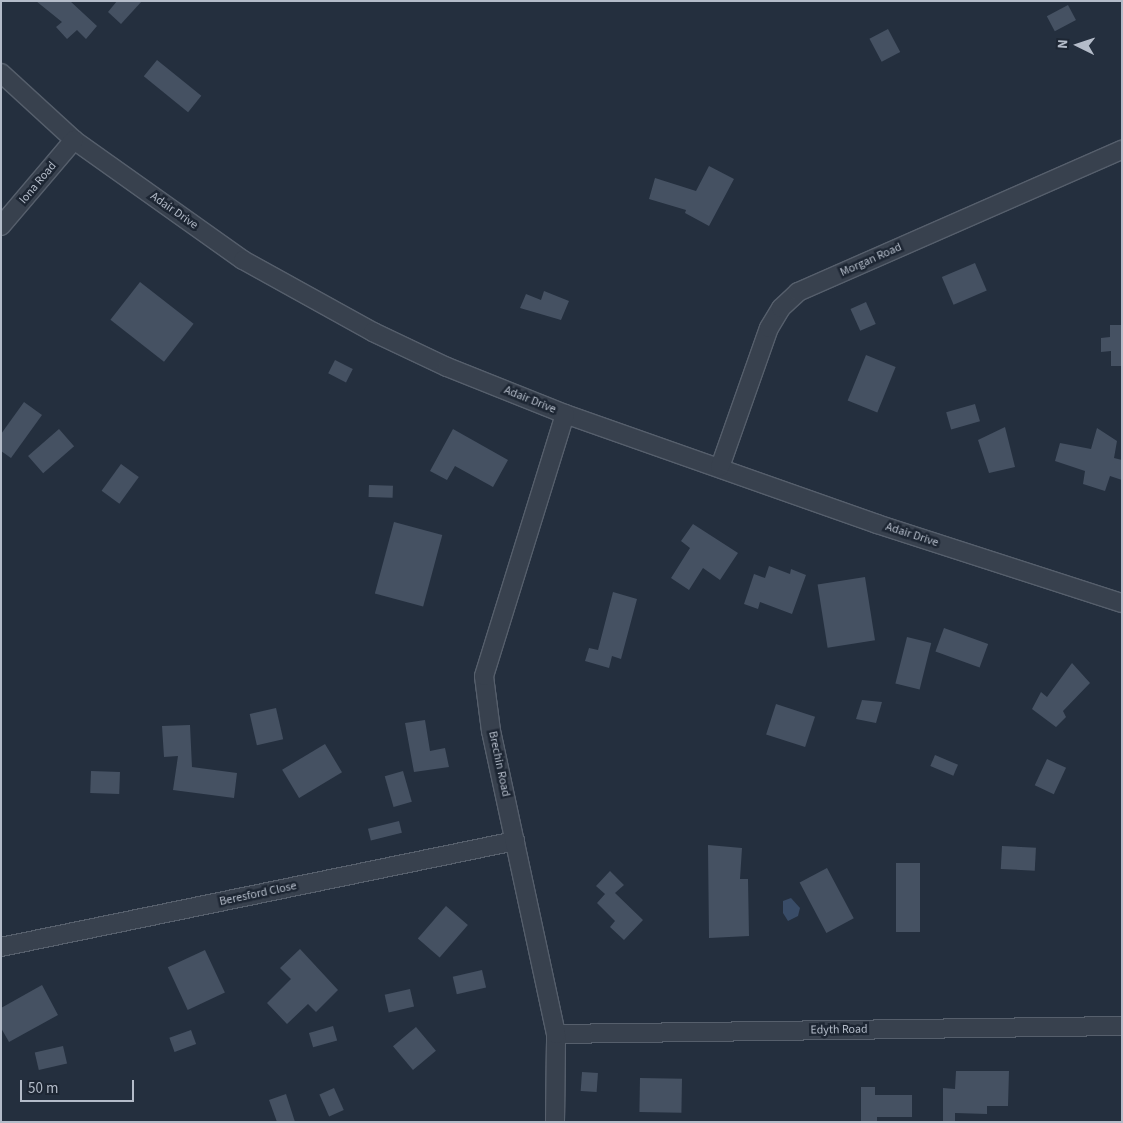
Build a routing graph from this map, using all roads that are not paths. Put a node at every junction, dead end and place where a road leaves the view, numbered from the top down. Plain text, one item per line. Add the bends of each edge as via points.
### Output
1 (1, 74) edge
2 (74, 140) junction
3 (1122, 150) edge
4 (1, 226) edge
5 (565, 414) junction
6 (720, 467) junction
7 (1122, 603) edge
8 (515, 841) junction
9 (1, 947) edge
10 (1122, 1026) edge
11 (556, 1034) junction
12 (555, 1122) edge

1 - 2 street, Adair Drive
2 - 4 street, Iona Road
2 - 5 street, Adair Drive via 243,260 447,368
3 - 6 street, Morgan Road via 798,292 781,308 769,328
5 - 6 street, Adair Drive
5 - 8 street, Brechin Road via 484,676 491,731
6 - 7 street, Adair Drive via 877,524
8 - 9 street, Beresford Close
8 - 11 street, Brechin Road
10 - 11 street, Edyth Road
11 - 12 street, Brechin Road

